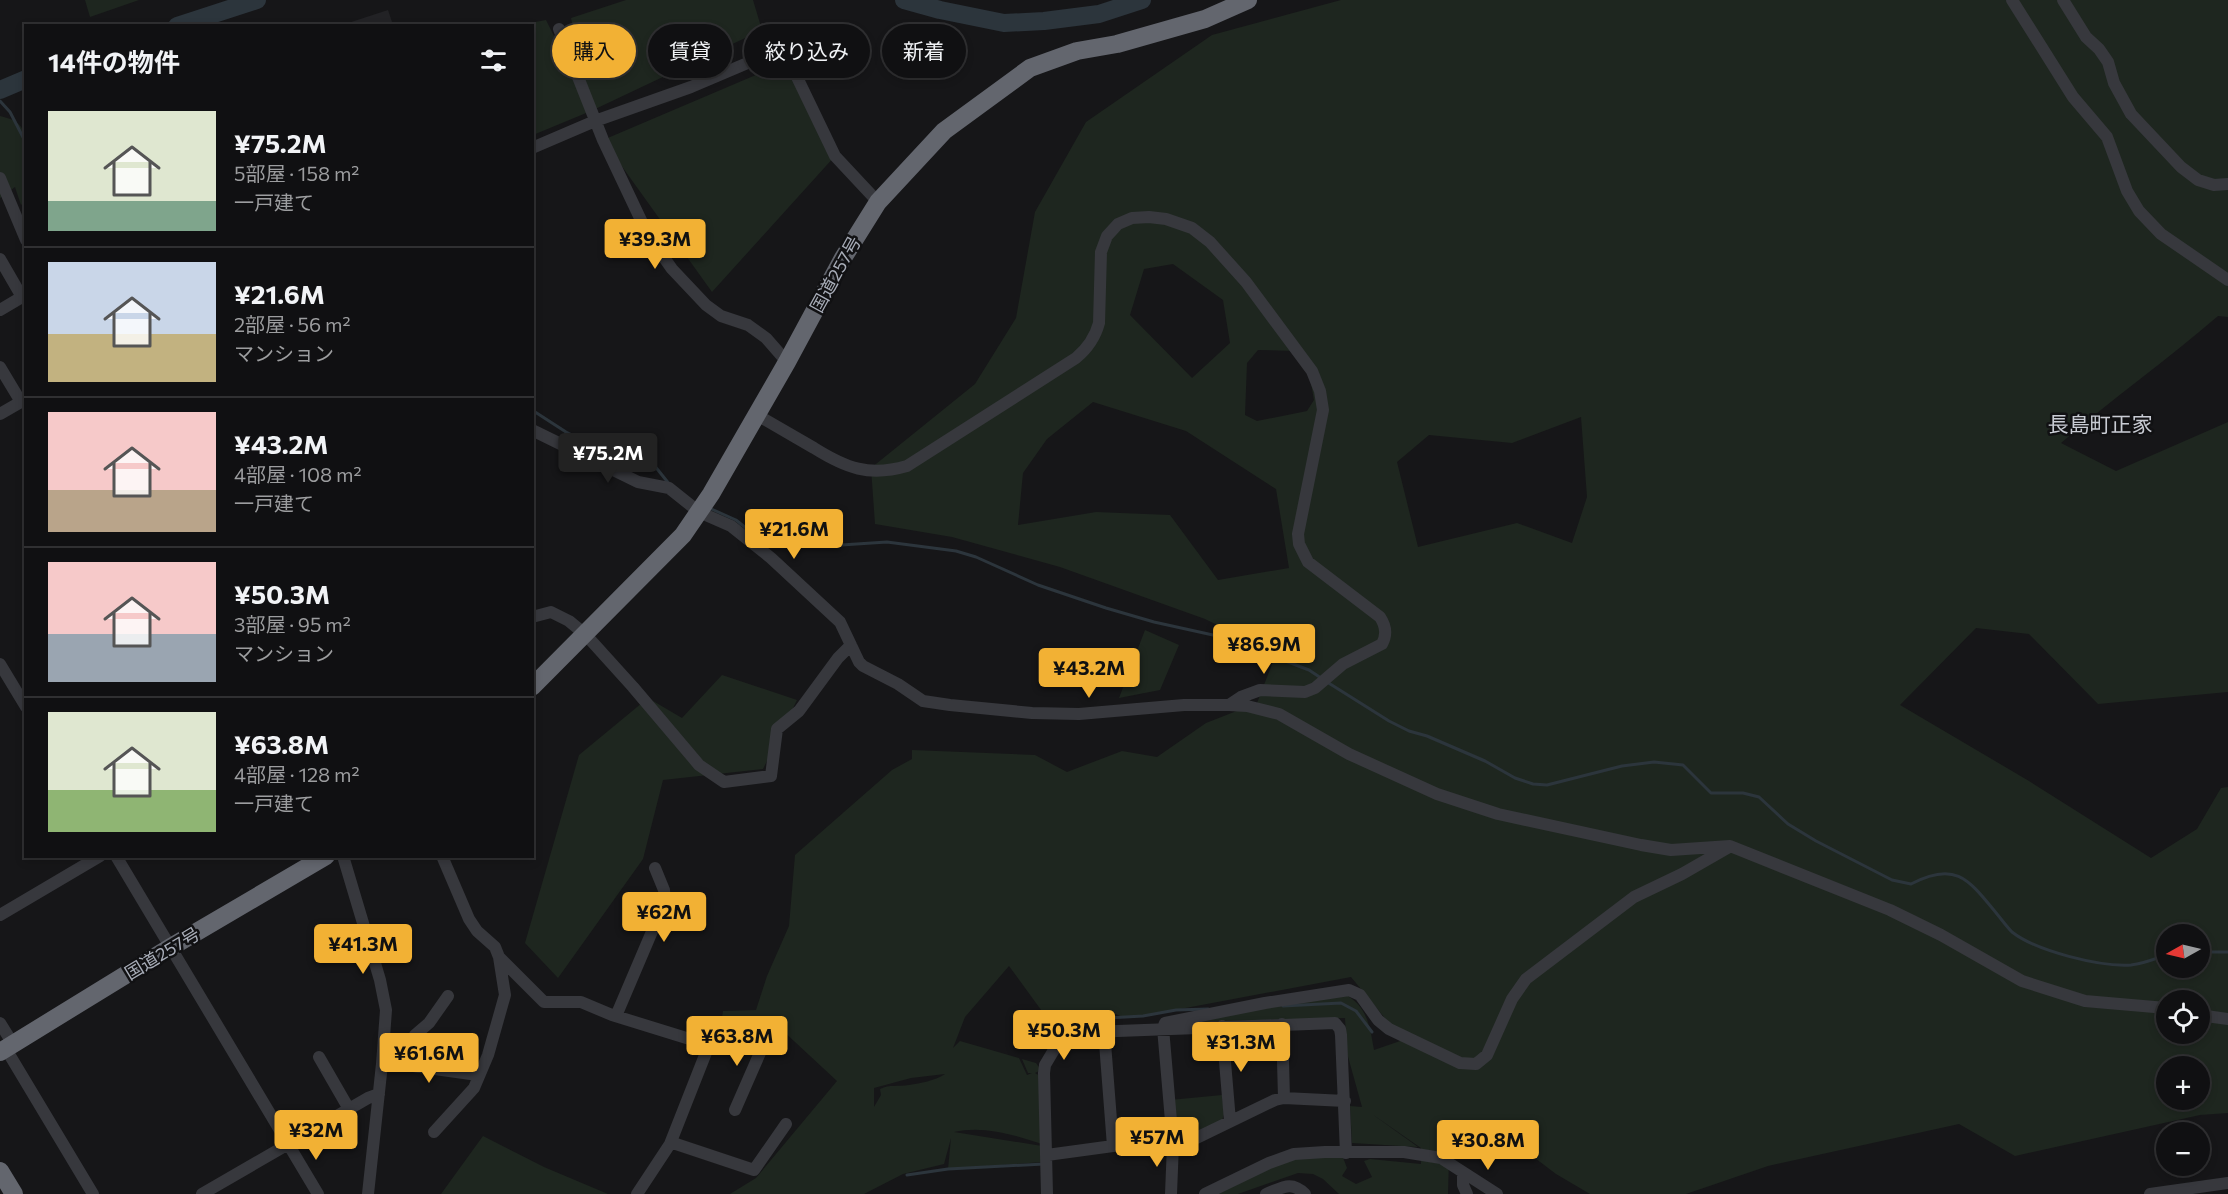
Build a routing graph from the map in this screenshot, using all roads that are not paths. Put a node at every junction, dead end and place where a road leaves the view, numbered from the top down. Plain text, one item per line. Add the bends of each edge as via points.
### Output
1 (1248, 0) edge
2 (2012, 0) edge
3 (2063, 0) edge
4 (578, 78) edge
5 (595, 121) junction
6 (534, 147) edge
7 (0, 178) edge
8 (2228, 184) edge
9 (878, 202) junction
10 (21, 216) edge
11 (0, 259) edge
12 (2228, 280) edge
13 (0, 310) edge
14 (787, 362) junction
15 (0, 367) edge
16 (23, 401) edge
17 (0, 414) edge
18 (757, 415) junction
19 (534, 431) edge
20 (699, 512) junction
21 (534, 616) edge
22 (586, 634) junction
23 (851, 645) junction
24 (0, 664) edge
25 (534, 685) edge
26 (24, 704) edge
27 (1229, 705) junction
28 (1730, 846) junction
29 (97, 858) edge
30 (117, 858) edge
31 (323, 858) edge
32 (344, 858) edge
33 (443, 858) edge
34 (655, 868) dead end
35 (0, 915) edge
36 (171, 947) junction
37 (499, 957) junction
38 (448, 996) dead end
39 (2156, 1007) edge
40 (616, 1016) junction
41 (2210, 1017) edge
42 (2228, 1019) edge
43 (0, 1023) edge
44 (1282, 1024) junction
45 (1222, 1026) junction
46 (1163, 1028) junction
47 (1104, 1030) junction
48 (709, 1045) junction
49 (6, 1048) edge
50 (319, 1057) dead end
51 (382, 1064) junction
52 (406, 1065) junction
53 (478, 1075) junction
54 (379, 1094) junction
55 (1284, 1098) junction
56 (1345, 1101) junction
57 (349, 1108) junction
58 (735, 1110) dead end
59 (1230, 1121) junction
60 (786, 1124) dead end
61 (434, 1132) dead end
62 (288, 1144) junction
63 (670, 1144) junction
64 (1173, 1144) junction
65 (1113, 1146) junction
66 (1346, 1153) junction
67 (1047, 1155) junction
68 (0, 1171) edge
69 (1462, 1173) junction
70 (2228, 1183) edge
71 (14, 1194) edge
72 (93, 1194) edge
73 (202, 1194) edge
74 (318, 1194) edge
75 (368, 1194) edge
76 (637, 1194) edge
77 (1047, 1194) edge
78 (1171, 1194) edge
79 (1205, 1194) edge
80 (1266, 1194) edge
81 (1305, 1194) edge
82 (1467, 1194) edge
83 (1497, 1194) edge
84 (2150, 1194) edge

1 - 9 highway, 国道257号 via 1205,19 1116,45 1077,51 1030,68 944,131
2 - 12 street via 2073,97 2107,137 2127,191 2139,211 2161,234
3 - 8 street via 2086,37 2108,62 2114,83 2131,114 2198,180
4 - 5 street
5 - 6 street
5 - 9 street via 783,48 835,156
5 - 14 street via 648,235 672,269 706,305 721,316 748,325
7 - 10 street
9 - 14 highway, 国道257号
11 - 13 street via 22,297
14 - 18 highway, 国道257号
15 - 16 street
16 - 17 street
18 - 20 highway, 国道257号
18 - 27 street via 844,466 863,471 907,466 1087,348 1099,323 1101,252 1118,224 1149,217 1192,228 1246,282 1312,371 1323,410 1299,544 1308,562 1380,617 1386,634 1382,644 1343,664 1320,685 1305,692 1260,690
19 - 20 street via 638,482 669,488
20 - 22 highway, 国道257号 via 683,535
20 - 23 street via 731,526 771,558 840,622
21 - 22 street via 551,612
22 - 23 street via 699,765 724,782 771,776 777,729 799,711
22 - 25 highway, 国道257号
23 - 27 street via 863,666 923,701 1079,714
24 - 26 street
27 - 28 street via 1279,714 1399,778 1498,814 1671,850
28 - 39 street via 1890,910 2022,981 2085,1001
28 - 46 street via 1618,908 1526,979 1512,999 1487,1055 1476,1064 1460,1062 1389,1029 1360,995 1349,990 1173,1020
29 - 35 street
30 - 36 street
31 - 36 highway, 国道257号
32 - 51 street via 384,998
33 - 37 street via 469,919 495,947
34 - 40 street via 665,900
36 - 49 highway, 国道257号
36 - 62 street
37 - 40 street via 544,1002 581,1002
37 - 53 street via 505,995 488,1055
38 - 52 street via 415,1035
40 - 48 street
41 - 42 street
43 - 49 street
44 - 45 street
44 - 55 street
44 - 56 street via 1338,1025
45 - 46 street
45 - 59 street
46 - 47 street
46 - 64 street
47 - 65 street
47 - 67 street via 1064,1033 1046,1065
48 - 58 street via 728,1047 753,1041 763,1046
48 - 63 street
49 - 72 street
50 - 57 street
51 - 52 street
51 - 54 street
52 - 53 street
53 - 61 street via 474,1088
54 - 57 street
54 - 75 street
55 - 56 street
55 - 59 street
56 - 66 street
57 - 62 street
59 - 64 street via 1186,1143
60 - 63 street via 754,1170
62 - 73 street
62 - 74 street
63 - 76 street
64 - 65 street
64 - 78 street
65 - 67 street
66 - 69 street via 1404,1152 1440,1158
66 - 79 street via 1294,1154
67 - 77 street
68 - 71 highway
69 - 82 street
69 - 83 street
70 - 84 street
80 - 81 street via 1293,1185

